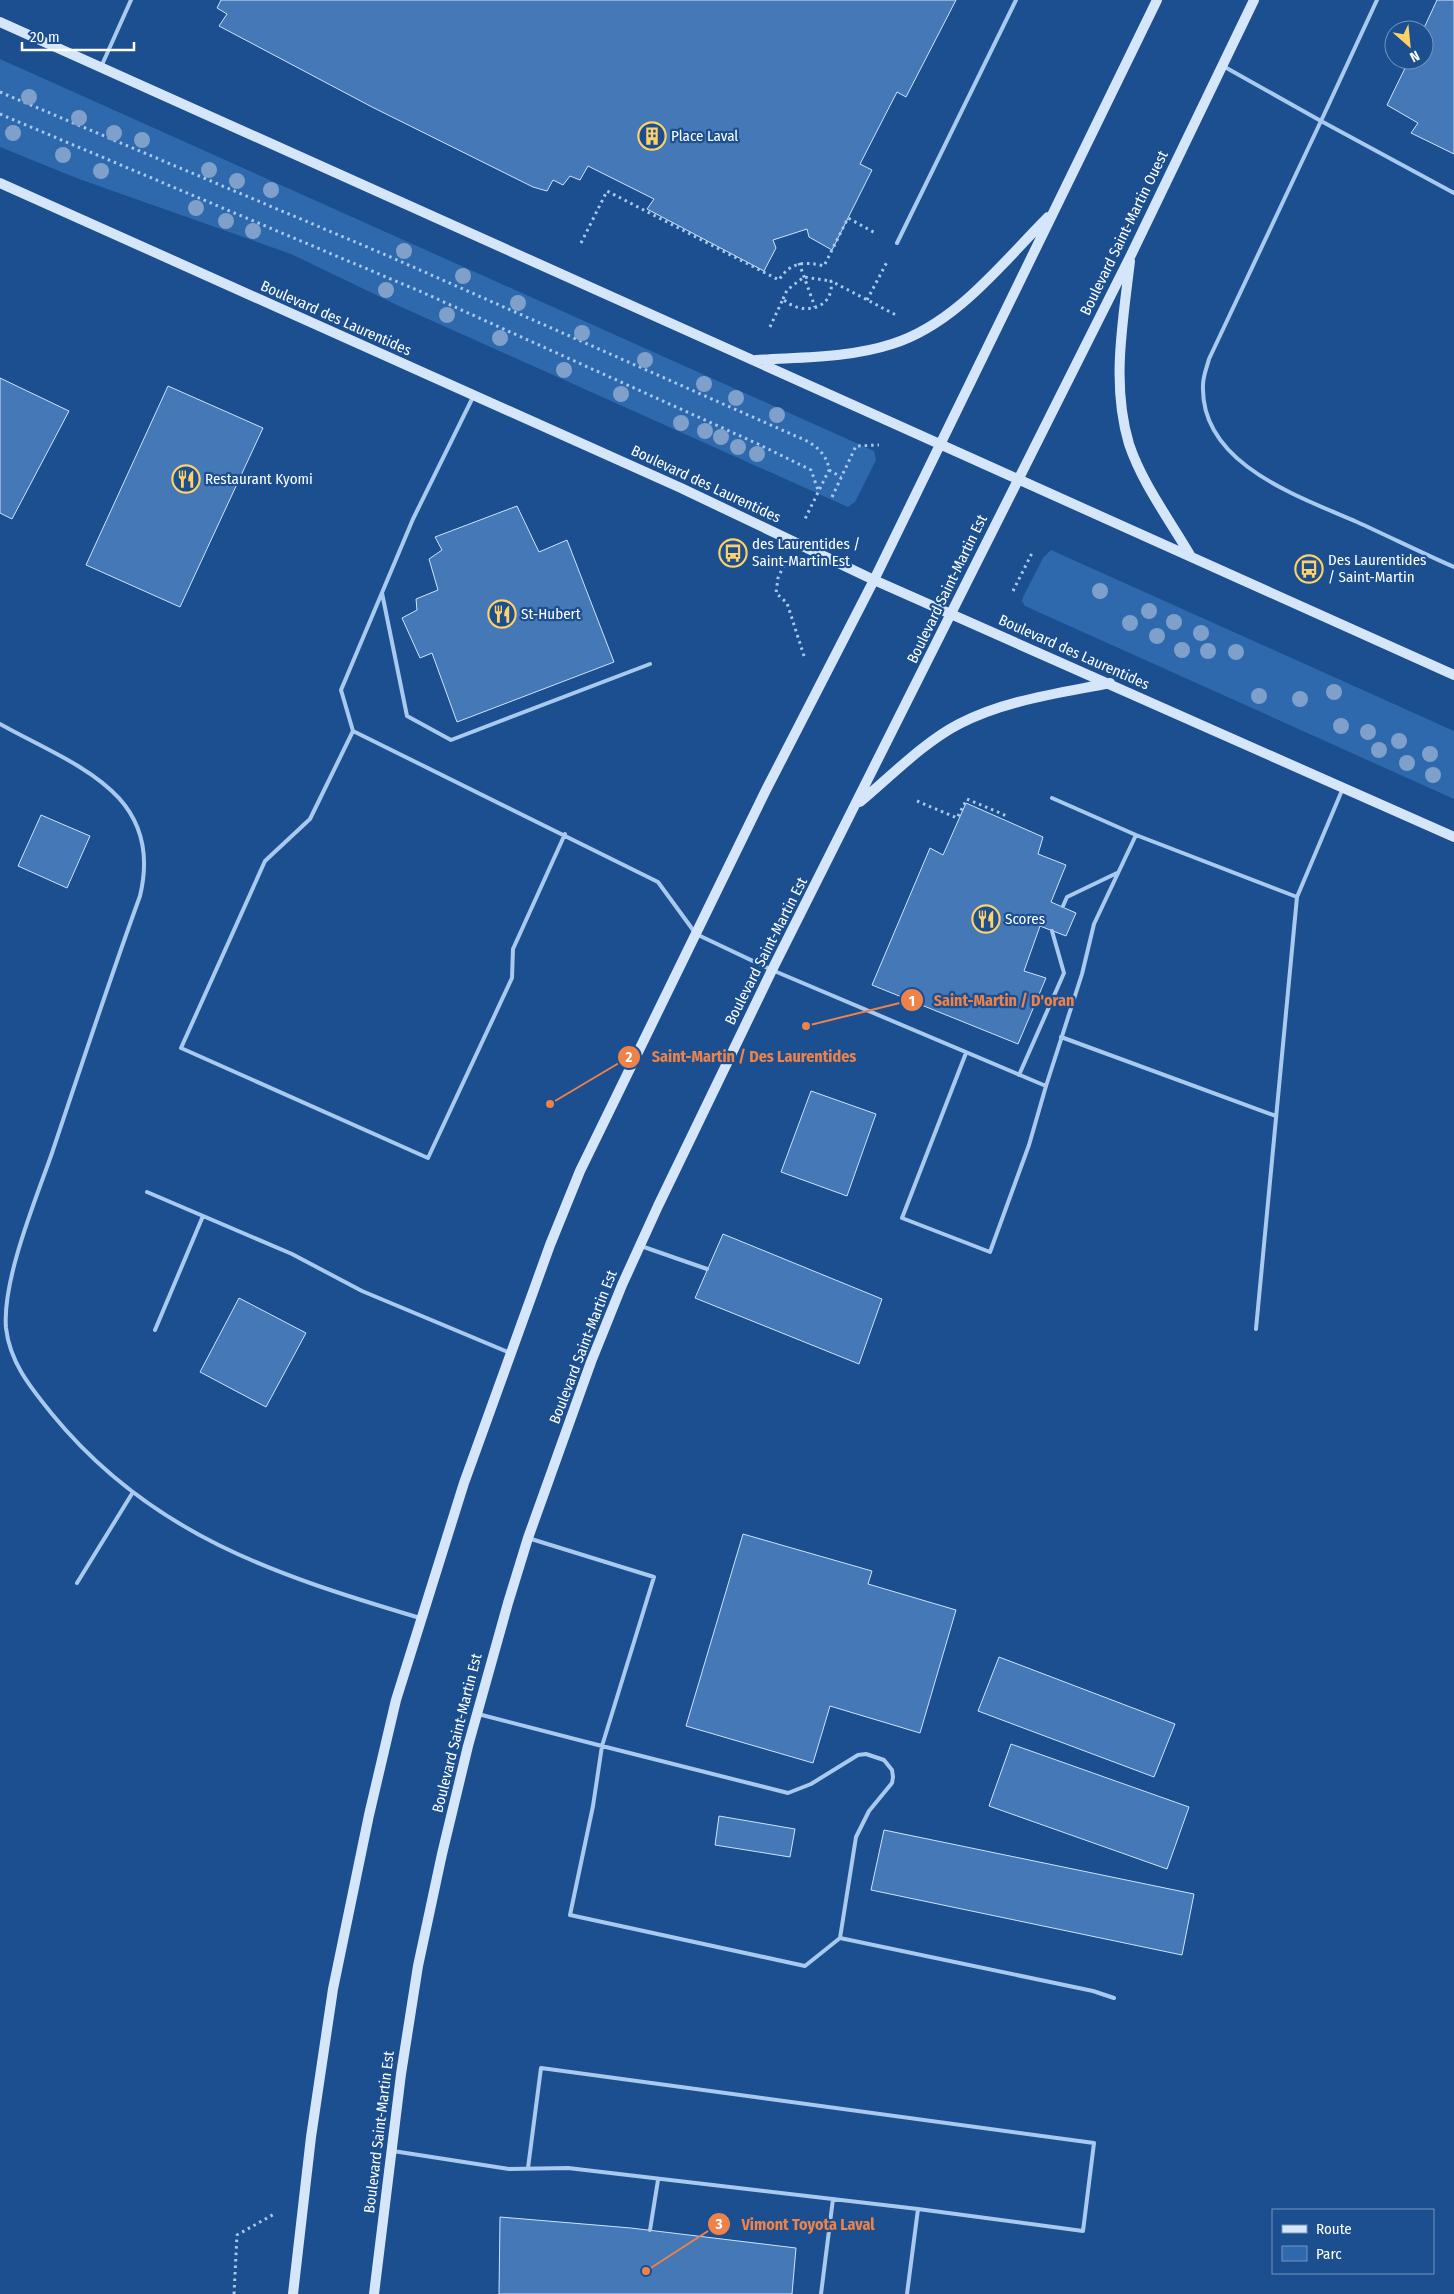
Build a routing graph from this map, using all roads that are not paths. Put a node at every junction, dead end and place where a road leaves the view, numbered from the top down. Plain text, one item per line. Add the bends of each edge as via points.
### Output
1 (131, 0) edge
2 (1016, 0) edge
3 (1157, 0) edge
4 (1254, 0) edge
5 (1377, 0) edge
6 (0, 22) edge
7 (1222, 66) junction
8 (101, 67) junction
9 (1321, 121) junction
10 (0, 183) edge
11 (1454, 194) edge
12 (1055, 210) junction
13 (897, 243) dead end
14 (1130, 255) junction
15 (755, 360) junction
16 (474, 395) junction
17 (940, 444) junction
18 (1018, 478) junction
19 (1190, 555) junction
20 (1454, 567) edge
21 (874, 580) junction
22 (382, 593) junction
23 (951, 614) junction
24 (650, 664) dead end
25 (1454, 675) edge
26 (1110, 683) junction
27 (0, 724) edge
28 (353, 731) junction
29 (1343, 787) junction
30 (1052, 798) dead end
31 (857, 805) junction
32 (565, 834) junction
33 (1136, 835) junction
34 (1454, 837) edge
35 (1118, 872) junction
36 (1297, 897) junction
37 (1063, 906) dead end
38 (1052, 931) dead end
39 (696, 934) junction
40 (772, 970) junction
41 (1061, 1037) junction
42 (966, 1053) junction
43 (1019, 1075) junction
44 (1046, 1086) junction
45 (1276, 1116) junction
46 (147, 1192) dead end
47 (203, 1216) junction
48 (640, 1245) junction
49 (707, 1269) dead end
50 (1256, 1328) dead end
51 (155, 1330) dead end
52 (510, 1353) junction
53 (133, 1492) junction
54 (528, 1538) junction
55 (78, 1583) dead end
56 (420, 1618) junction
57 (477, 1714) junction
58 (602, 1746) junction
59 (840, 1938) junction
60 (1114, 1998) dead end
61 (391, 2151) junction
62 (528, 2168) junction
63 (658, 2180) junction
64 (833, 2199) junction
65 (918, 2209) junction
66 (650, 2230) dead end
67 (293, 2294) edge
68 (374, 2294) edge
69 (821, 2294) edge
70 (907, 2294) edge

1 - 8 lane
2 - 13 lane
3 - 12 main road
4 - 7 main road, Boulevard Saint-Martin Ouest
5 - 9 lane
6 - 8 main road
7 - 9 lane
7 - 14 main road, Boulevard Saint-Martin Ouest
8 - 15 main road
9 - 11 lane
9 - 20 lane via 1209,359 1203,383 1205,406 1211,426 1220,440 1253,472
10 - 16 main road, Boulevard des Laurentides
12 - 15 main road via 976,289 917,334 890,345 852,353
12 - 17 main road
14 - 18 main road, Boulevard Saint-Martin Ouest
14 - 19 main road via 1119,371 1123,420 1140,469
15 - 17 main road
16 - 21 main road, Boulevard des Laurentides
16 - 22 lane via 413,519
17 - 18 main road
17 - 21 main road
18 - 19 main road
18 - 23 main road, Boulevard Saint-Martin Est
19 - 25 main road
21 - 23 main road, Boulevard des Laurentides
21 - 39 main road
22 - 24 lane via 407,716 451,740
22 - 28 lane via 341,690
23 - 26 main road, Boulevard des Laurentides
23 - 31 main road, Boulevard Saint-Martin Est
26 - 29 main road, Boulevard des Laurentides
26 - 31 main road via 1008,705 958,724
27 - 53 lane via 105,783 125,803 143,841 145,869 140,896 21,1243 9,1294 6,1326 12,1355 26,1381 77,1444
28 - 32 lane
28 - 32 lane via 310,819 265,861 181,1048 428,1158 512,978 513,949
29 - 34 main road, Boulevard des Laurentides
29 - 36 lane
30 - 33 lane
31 - 40 main road, Boulevard Saint-Martin Est
32 - 39 lane via 658,882
33 - 35 lane
33 - 36 lane
35 - 37 lane via 1067,897
35 - 41 lane via 1094,924
36 - 45 lane
38 - 43 lane via 1064,973
39 - 40 lane
39 - 52 main road via 580,1171
40 - 42 lane
40 - 48 main road, Boulevard Saint-Martin Est
41 - 44 lane
41 - 45 lane
42 - 43 lane
42 - 44 lane via 902,1218 990,1252 1029,1145
43 - 44 lane
45 - 50 lane
46 - 47 lane
47 - 51 lane
47 - 52 lane via 292,1254 362,1291
48 - 49 lane
48 - 54 main road, Boulevard Saint-Martin Est via 594,1355
52 - 56 main road
53 - 55 lane
53 - 56 lane via 187,1530 238,1556 331,1592
54 - 57 main road, Boulevard Saint-Martin Est
54 - 58 lane via 654,1577
56 - 67 main road via 396,1700 352,1890 333,1989 311,2136
57 - 58 lane
57 - 61 main road, Boulevard Saint-Martin Est via 418,1966
58 - 59 lane via 570,1915 805,1966
58 - 59 lane via 788,1794 858,1755 884,1760 892,1770 892,1783 869,1811 856,1838
59 - 60 lane
61 - 62 lane via 509,2169
61 - 68 main road, Boulevard Saint-Martin Est
62 - 63 lane via 568,2168
62 - 65 lane via 541,2068 1094,2143 1083,2230
63 - 64 lane
63 - 66 lane
64 - 65 lane
64 - 69 lane
65 - 70 lane

